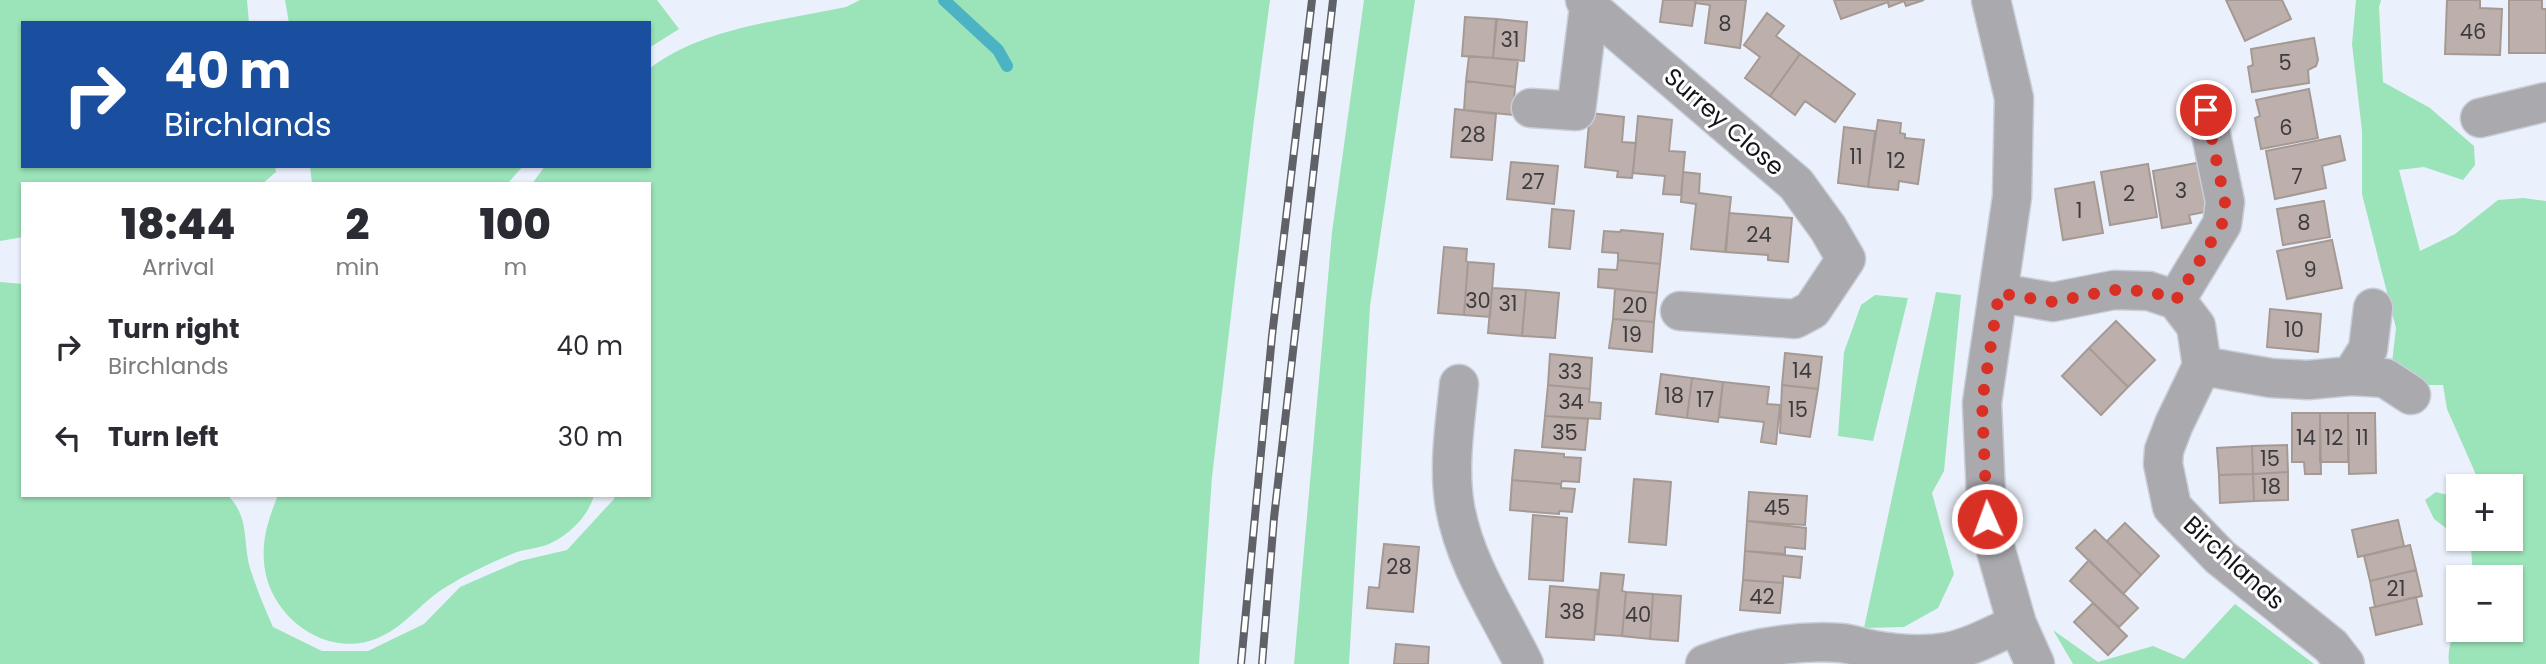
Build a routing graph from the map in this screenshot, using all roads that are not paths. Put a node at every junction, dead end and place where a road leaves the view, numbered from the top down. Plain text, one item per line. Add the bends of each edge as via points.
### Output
1 (1991, 0) edge
2 (1587, 3) edge
3 (2546, 102) edge
4 (1531, 108) dead end
5 (2206, 110) dead end
6 (2480, 118) dead end
7 (1999, 293) junction
8 (2176, 300) junction
9 (2373, 308) dead end
10 (1680, 311) dead end
11 (2202, 366) junction
12 (2351, 376) junction
13 (1459, 384) dead end
14 (2411, 395) dead end
15 (2017, 624) junction
16 (1524, 664) edge
17 (1705, 664) edge
18 (2035, 664) edge
19 (2345, 664) edge

1 - 7 street via 2014,98 2012,198
2 - 4 street via 1576,111
2 - 10 street, Surrey Close via 1796,184 1828,228 1857,253 1812,310 1795,318
3 - 6 street
5 - 8 street via 2225,202 2222,224
7 - 8 street via 2053,302 2113,290 2149,291
7 - 15 street via 1982,402 1987,519
8 - 11 street via 2196,326
9 - 12 street via 2368,349
11 - 12 street via 2270,378
11 - 19 street, Birchlands via 2164,450 2172,507 2220,557 2331,646
12 - 14 street via 2385,378
13 - 16 street via 1452,463 1455,506 1472,560
15 - 17 street via 1947,652 1899,653 1843,643 1776,644
15 - 18 street

